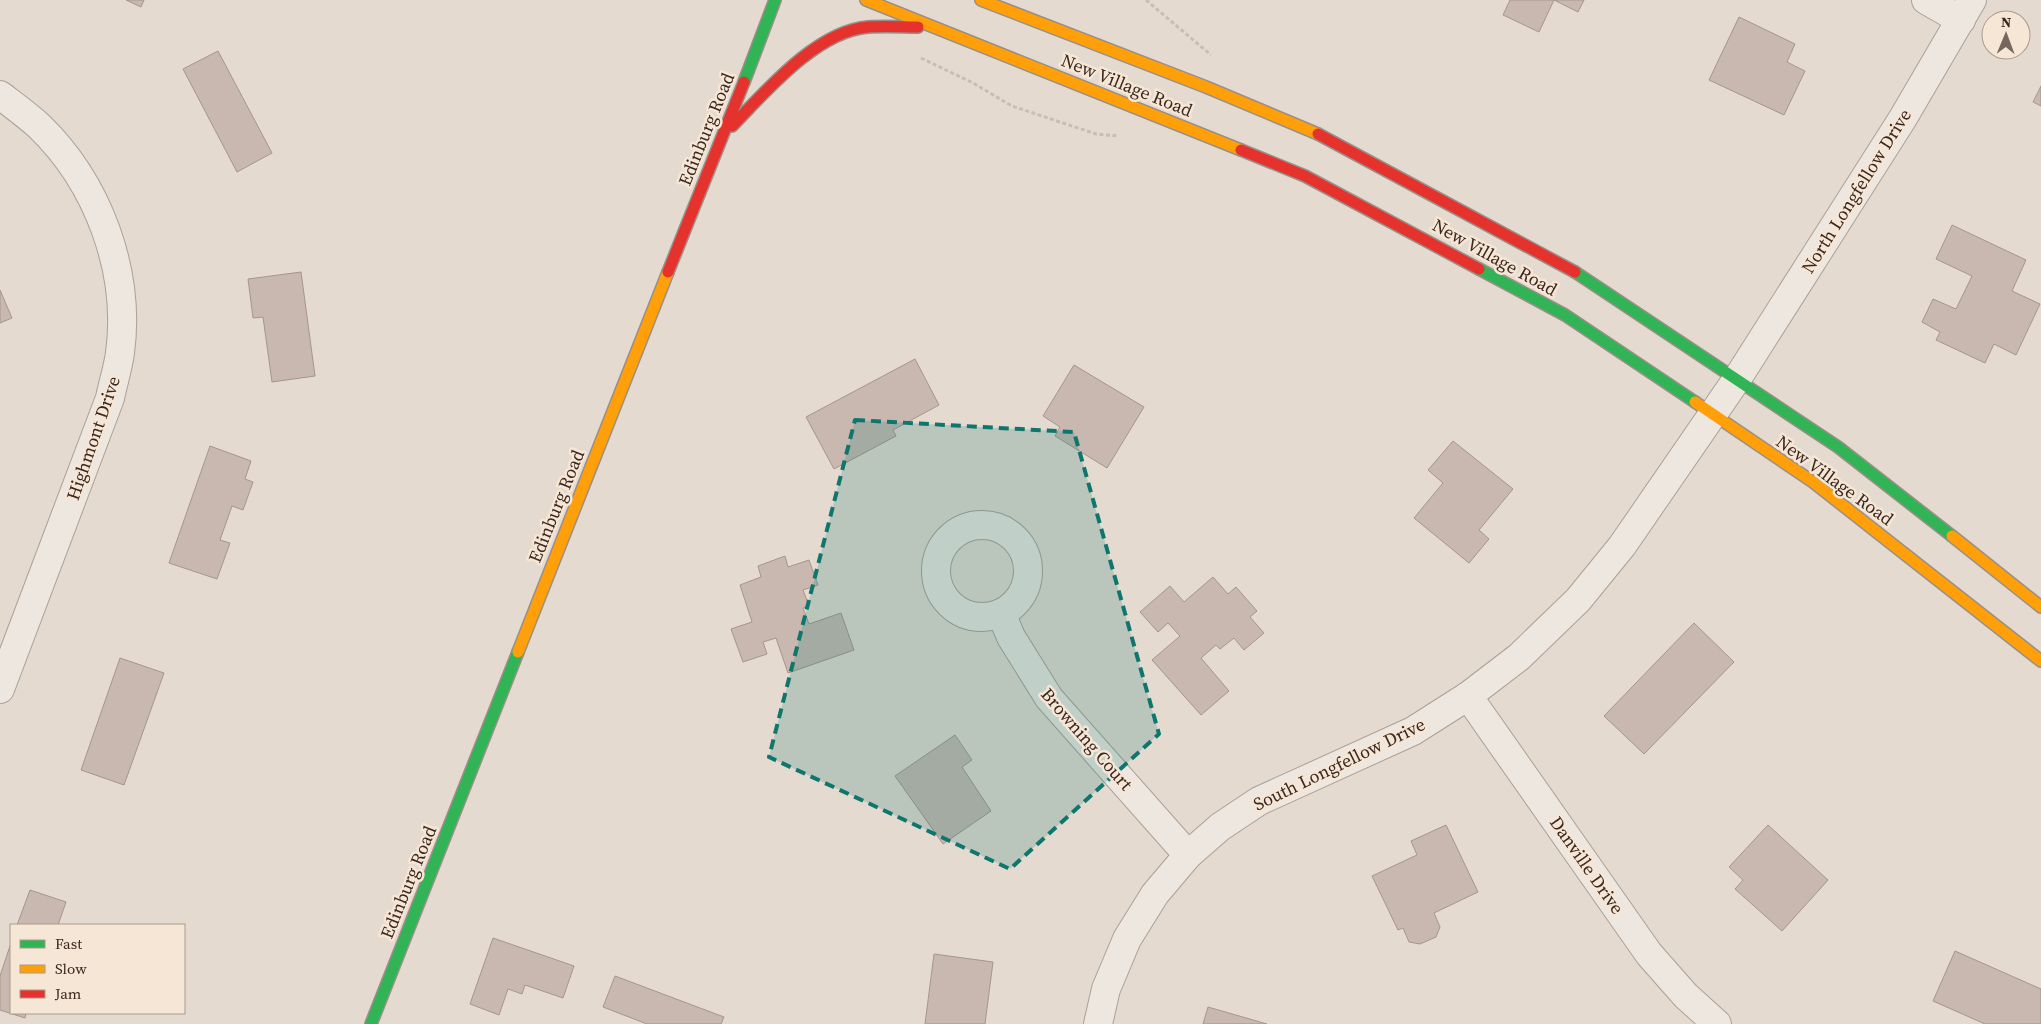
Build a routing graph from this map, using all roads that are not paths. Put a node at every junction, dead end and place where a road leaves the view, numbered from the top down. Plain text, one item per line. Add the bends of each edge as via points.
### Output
1 (775, 0) edge
2 (866, 0) edge
3 (981, 0) edge
4 (1926, 0) edge
5 (1967, 10) edge
6 (948, 32) junction
7 (0, 95) edge
8 (724, 135) junction
9 (1737, 379) junction
10 (1713, 414) junction
11 (2041, 607) edge
12 (1002, 613) dead end
13 (2041, 662) edge
14 (0, 689) edge
15 (1468, 696) junction
16 (1188, 855) junction
17 (371, 1024) edge
18 (1098, 1024) edge
19 (1717, 1024) edge

1 - 8 main road, Edinburg Road
2 - 6 main road, New Village Road
3 - 9 main road, New Village Road via 1206,87 1324,137 1587,278
4 - 5 street
5 - 9 street, North Longfellow Drive via 1903,118
6 - 8 main road via 914,26 867,27 823,42 773,84
6 - 10 main road, New Village Road via 1305,176 1565,315
7 - 14 street, Highmont Drive via 39,126 75,169 96,206 112,249 121,300 120,352 110,398
8 - 17 main road, Edinburg Road
9 - 10 street, North Longfellow Drive
9 - 11 main road, New Village Road via 1838,447
10 - 13 main road, New Village Road via 1812,482
10 - 15 street, South Longfellow Drive via 1622,546 1578,600 1519,657
12 - 16 street, Browning Court via 1011,637 1049,698
15 - 16 street, South Longfellow Drive via 1413,731 1259,801 1220,827
15 - 19 street, Danville Drive via 1649,954 1686,996
16 - 18 street, South Longfellow Drive via 1155,894 1126,939 1106,989

